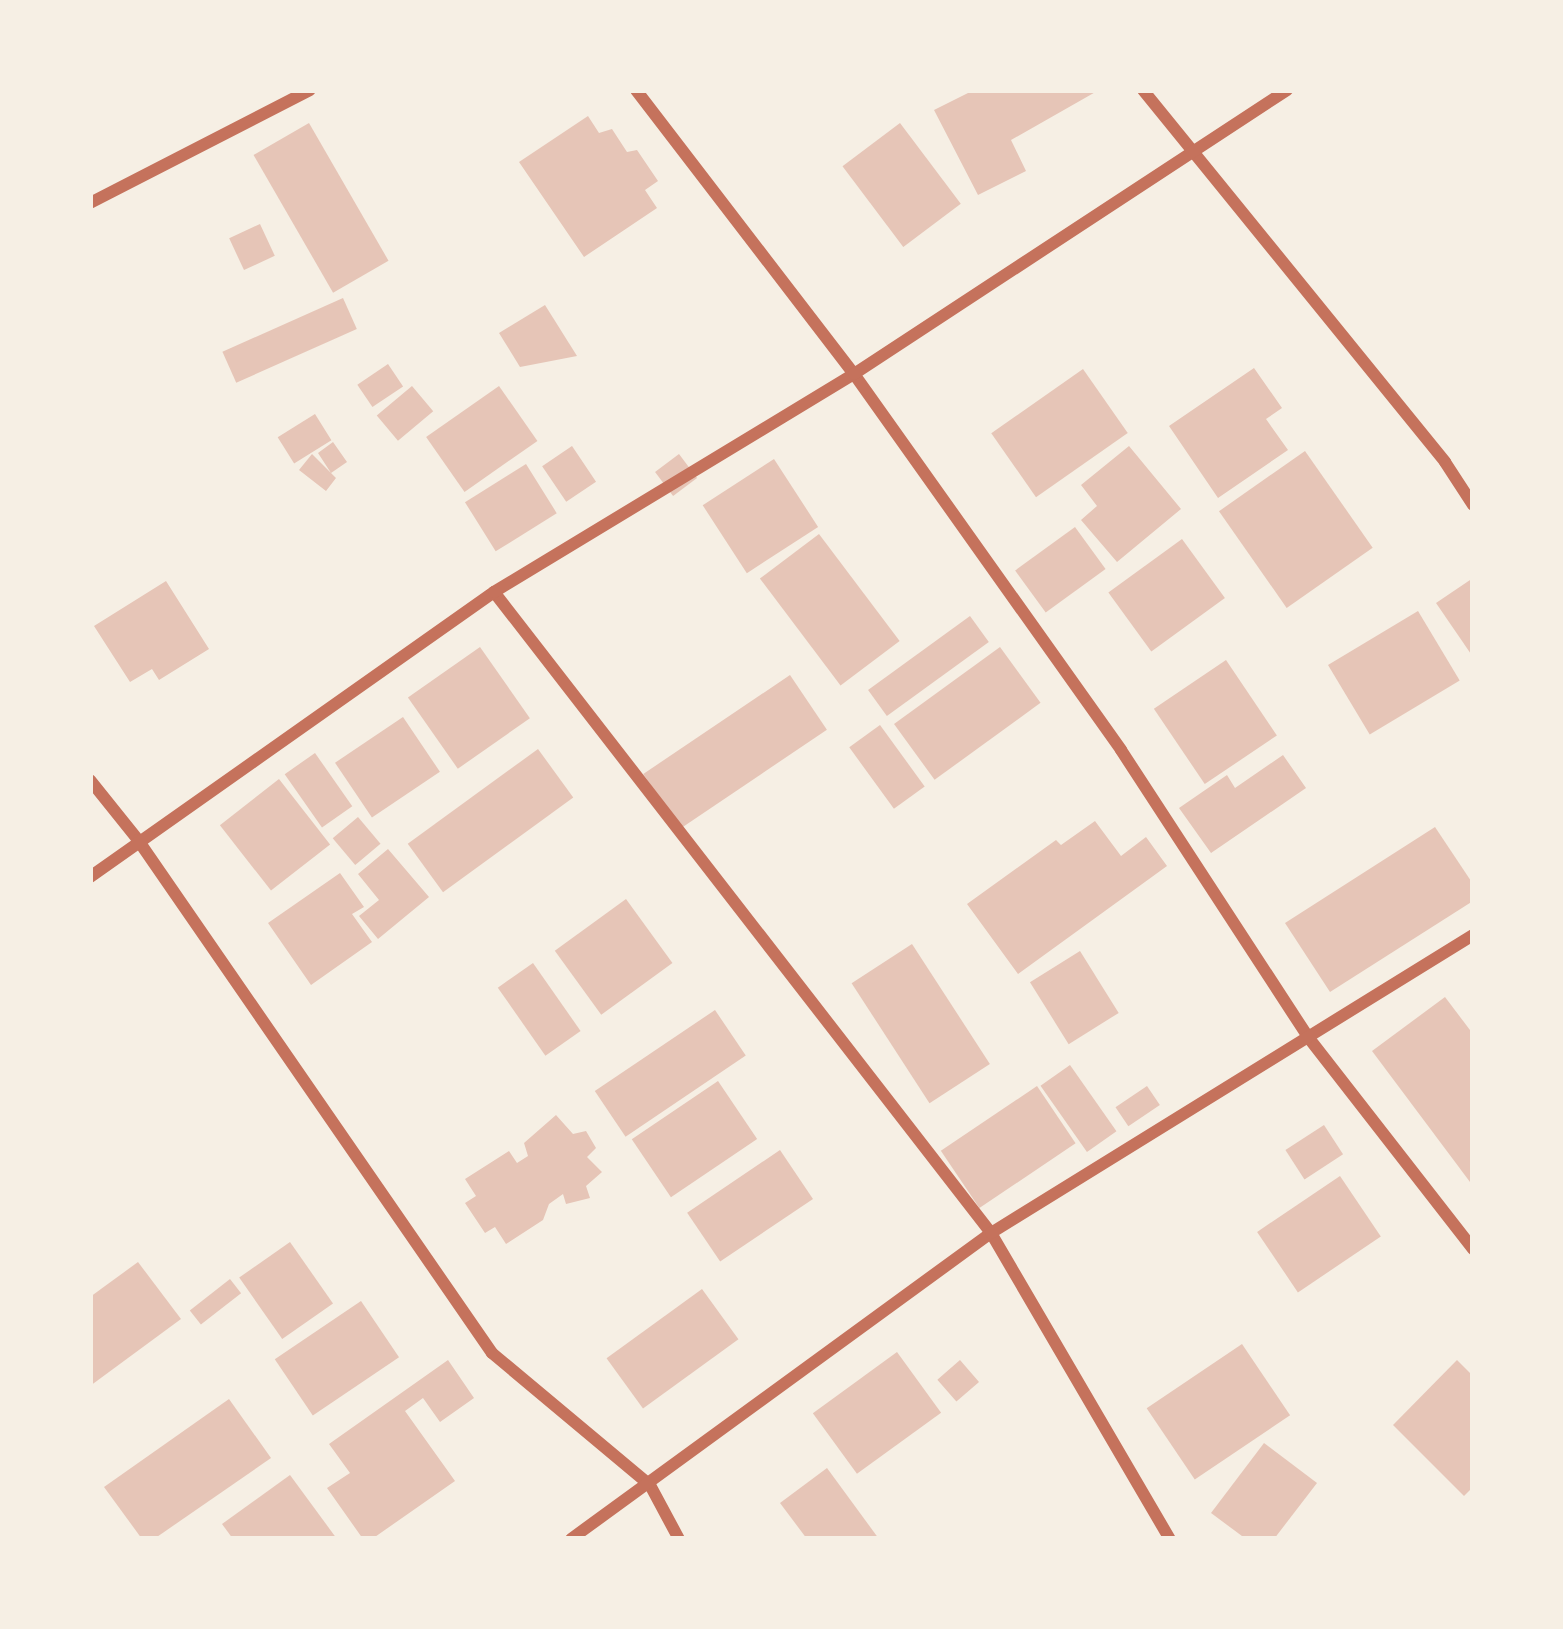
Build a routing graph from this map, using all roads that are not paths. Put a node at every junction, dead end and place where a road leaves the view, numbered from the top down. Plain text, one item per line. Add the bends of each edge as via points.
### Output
1 (310, 90) edge
2 (636, 90) edge
3 (1144, 90) edge
4 (1287, 90) edge
5 (1192, 150) junction
6 (90, 203) edge
7 (854, 374) junction
8 (1473, 506) edge
9 (494, 592) junction
10 (90, 780) edge
11 (138, 840) junction
12 (90, 877) edge
13 (1473, 935) edge
14 (1308, 1037) junction
15 (992, 1233) junction
16 (1473, 1250) edge
17 (650, 1485) junction
18 (572, 1539) edge
19 (679, 1539) edge
20 (1170, 1539) edge

1 - 6 street
2 - 7 street
3 - 5 street
4 - 5 street
5 - 7 street
5 - 8 street
7 - 9 street
7 - 14 street via 1121,750
9 - 11 street
9 - 15 street
10 - 11 street
11 - 12 street
11 - 17 street via 492,1353
13 - 14 street
14 - 15 street
14 - 16 street
15 - 17 street
15 - 20 street
17 - 18 street
17 - 19 street

